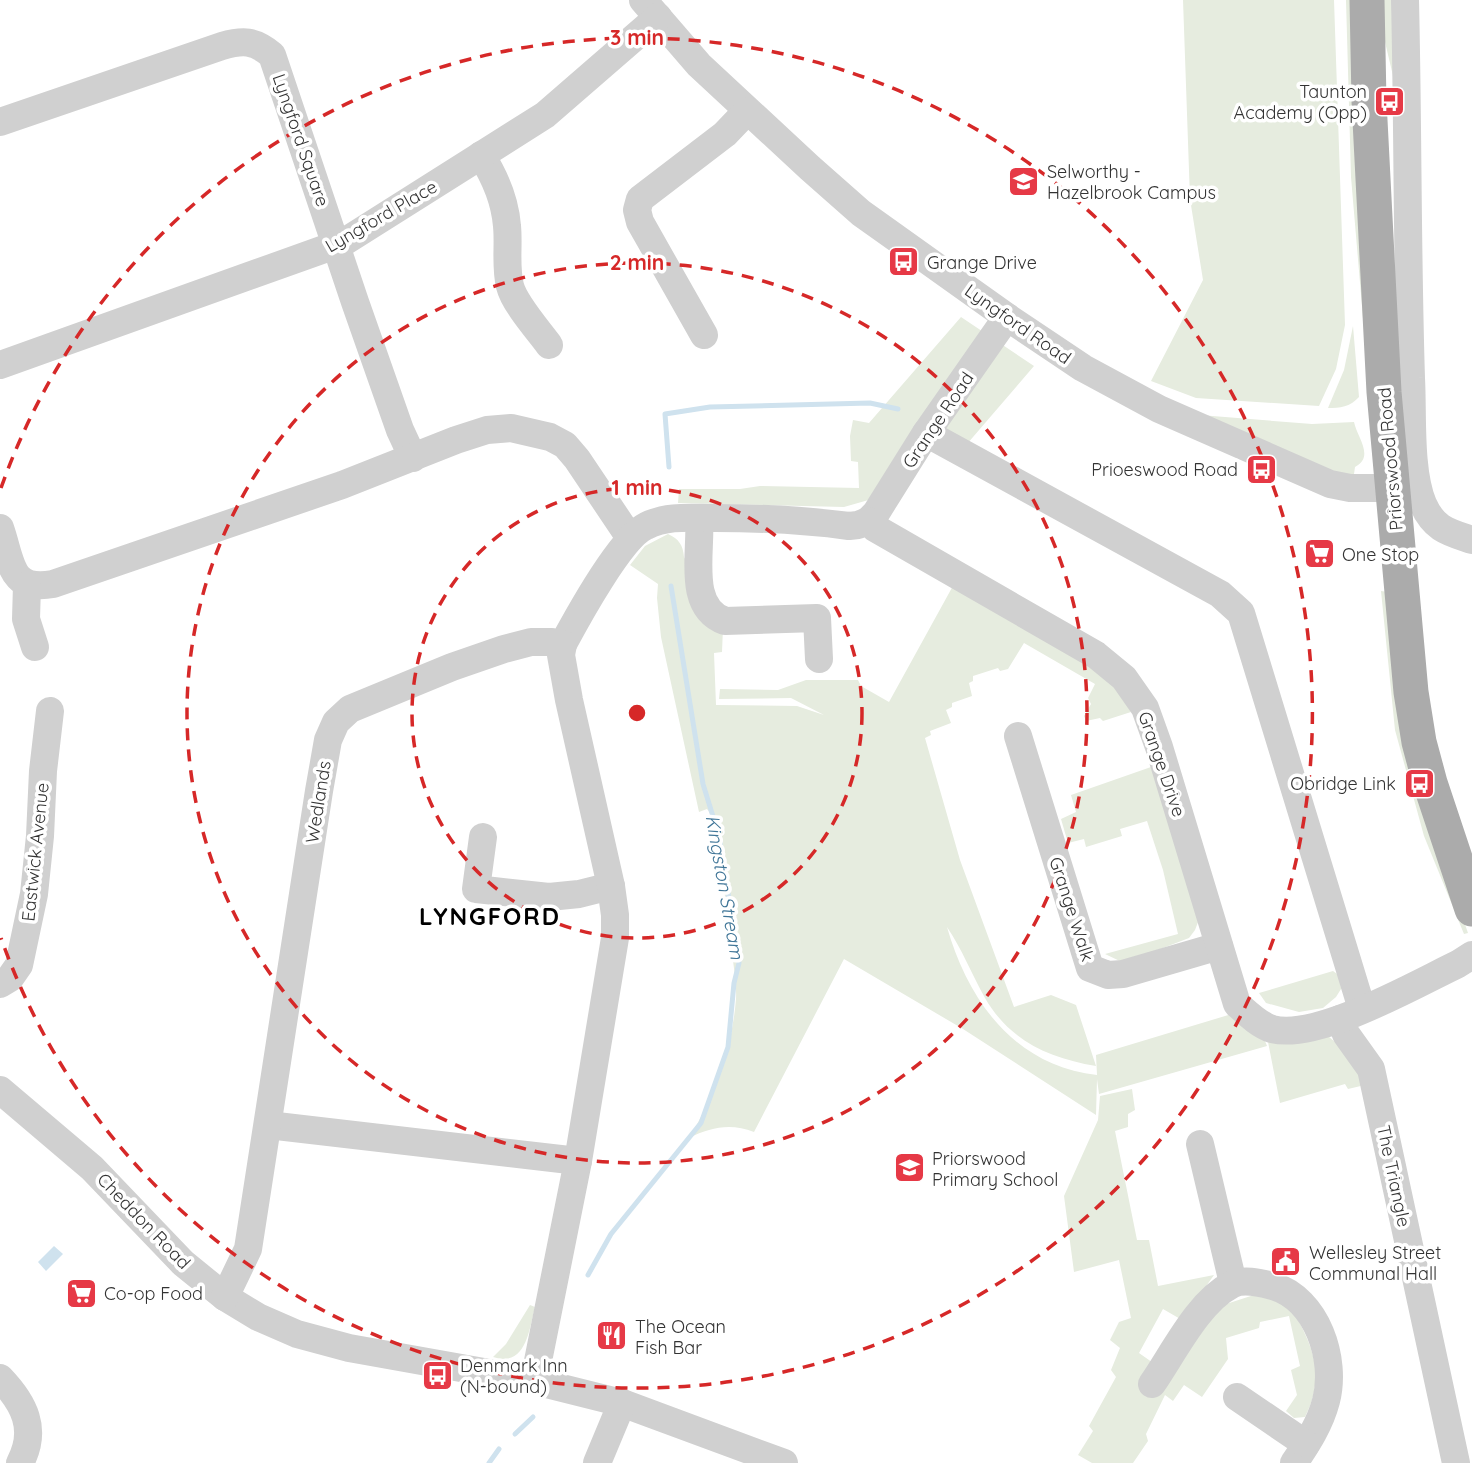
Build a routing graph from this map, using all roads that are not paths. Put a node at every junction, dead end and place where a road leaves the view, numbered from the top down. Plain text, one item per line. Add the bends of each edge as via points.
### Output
1 (1367, 0) edge
2 (1405, 0) edge
3 (651, 8) edge
4 (747, 111) junction
5 (0, 122) edge
6 (481, 155) junction
7 (336, 245) junction
8 (1007, 317) junction
9 (704, 335) dead end
10 (549, 345) dead end
11 (19, 367) edge
12 (926, 433) junction
13 (413, 458) junction
14 (1391, 488) junction
15 (699, 518) junction
16 (868, 521) junction
17 (0, 528) edge
18 (630, 538) junction
19 (1472, 540) edge
20 (27, 585) junction
21 (563, 644) junction
22 (35, 648) dead end
23 (819, 659) dead end
24 (50, 711) dead end
25 (1016, 756) dead end
26 (483, 837) dead end
27 (611, 886) junction
28 (1472, 909) edge
29 (1219, 946) junction
30 (1472, 955) edge
31 (0, 984) edge
32 (1351, 1014) junction
33 (0, 1090) edge
34 (268, 1125) junction
35 (1200, 1144) dead end
36 (578, 1161) junction
37 (1233, 1283) junction
38 (225, 1297) junction
39 (1155, 1365) dead end
40 (0, 1378) edge
41 (534, 1381) junction
42 (1237, 1397) dead end
43 (622, 1403) junction
44 (1300, 1454) edge
45 (20, 1463) edge
46 (597, 1463) edge
47 (784, 1463) edge
48 (1457, 1463) edge

1 - 14 main road, Priorswood Road
2 - 19 street, Priorswood Road via 1413,444 1418,488 1423,504 1442,530
3 - 4 street, Lyngford Road via 699,65
3 - 6 street, Lyngford Place via 545,115
4 - 8 street, Lyngford Road via 861,213
4 - 9 street via 725,134 640,199 637,210
5 - 7 street, Lyngford Square via 192,55 249,40 272,55
6 - 7 street, Lyngford Place
6 - 10 street via 501,195 508,227 510,289 533,301
7 - 11 street, Lyngford Place
7 - 13 street, Lyngford Square
8 - 12 street, Grange Road
8 - 14 street, Lyngford Road via 1083,368 1257,453 1330,484
12 - 16 street, Grange Road
12 - 32 street via 1220,594 1241,613
13 - 18 street via 487,430 511,428 551,437 578,459
13 - 20 street via 98,570 53,584
14 - 28 main road, Priorswood Road via 1419,742
15 - 16 street via 776,518 849,526
15 - 18 street via 669,518 645,526
15 - 23 street via 699,581 706,608 725,621 817,618
16 - 29 street, Grange Drive via 1059,632 1124,678 1145,708 1159,747
17 - 20 street via 17,578
18 - 21 street
20 - 22 street via 26,619
21 - 27 street via 569,700
21 - 34 street, Wedlands via 531,642 491,654 350,709 336,723 328,740 319,791
24 - 31 street, Eastwick Avenue via 34,894 19,965
25 - 29 street, Grange Walk via 1090,968 1108,975 1123,974
26 - 27 street via 475,900 579,894
27 - 36 street via 615,938
29 - 32 street, Grange Drive via 1237,1004 1271,1028 1301,1028
30 - 32 street, Grange Drive
32 - 48 street, The Triangle via 1346,1034 1371,1069
33 - 38 street, Cheddon Road via 92,1168 183,1263
34 - 36 street
34 - 38 street, Wedlands via 248,1249
35 - 37 street
36 - 41 street
37 - 39 street via 1213,1298
37 - 44 street via 1261,1283 1288,1292 1316,1323 1328,1386 1322,1414
38 - 41 street, Cheddon Road via 297,1334 349,1348
40 - 45 street via 24,1407 28,1430
41 - 43 street, Cheddon Road
42 - 44 street
43 - 46 street
43 - 47 street, Cheddon Road

